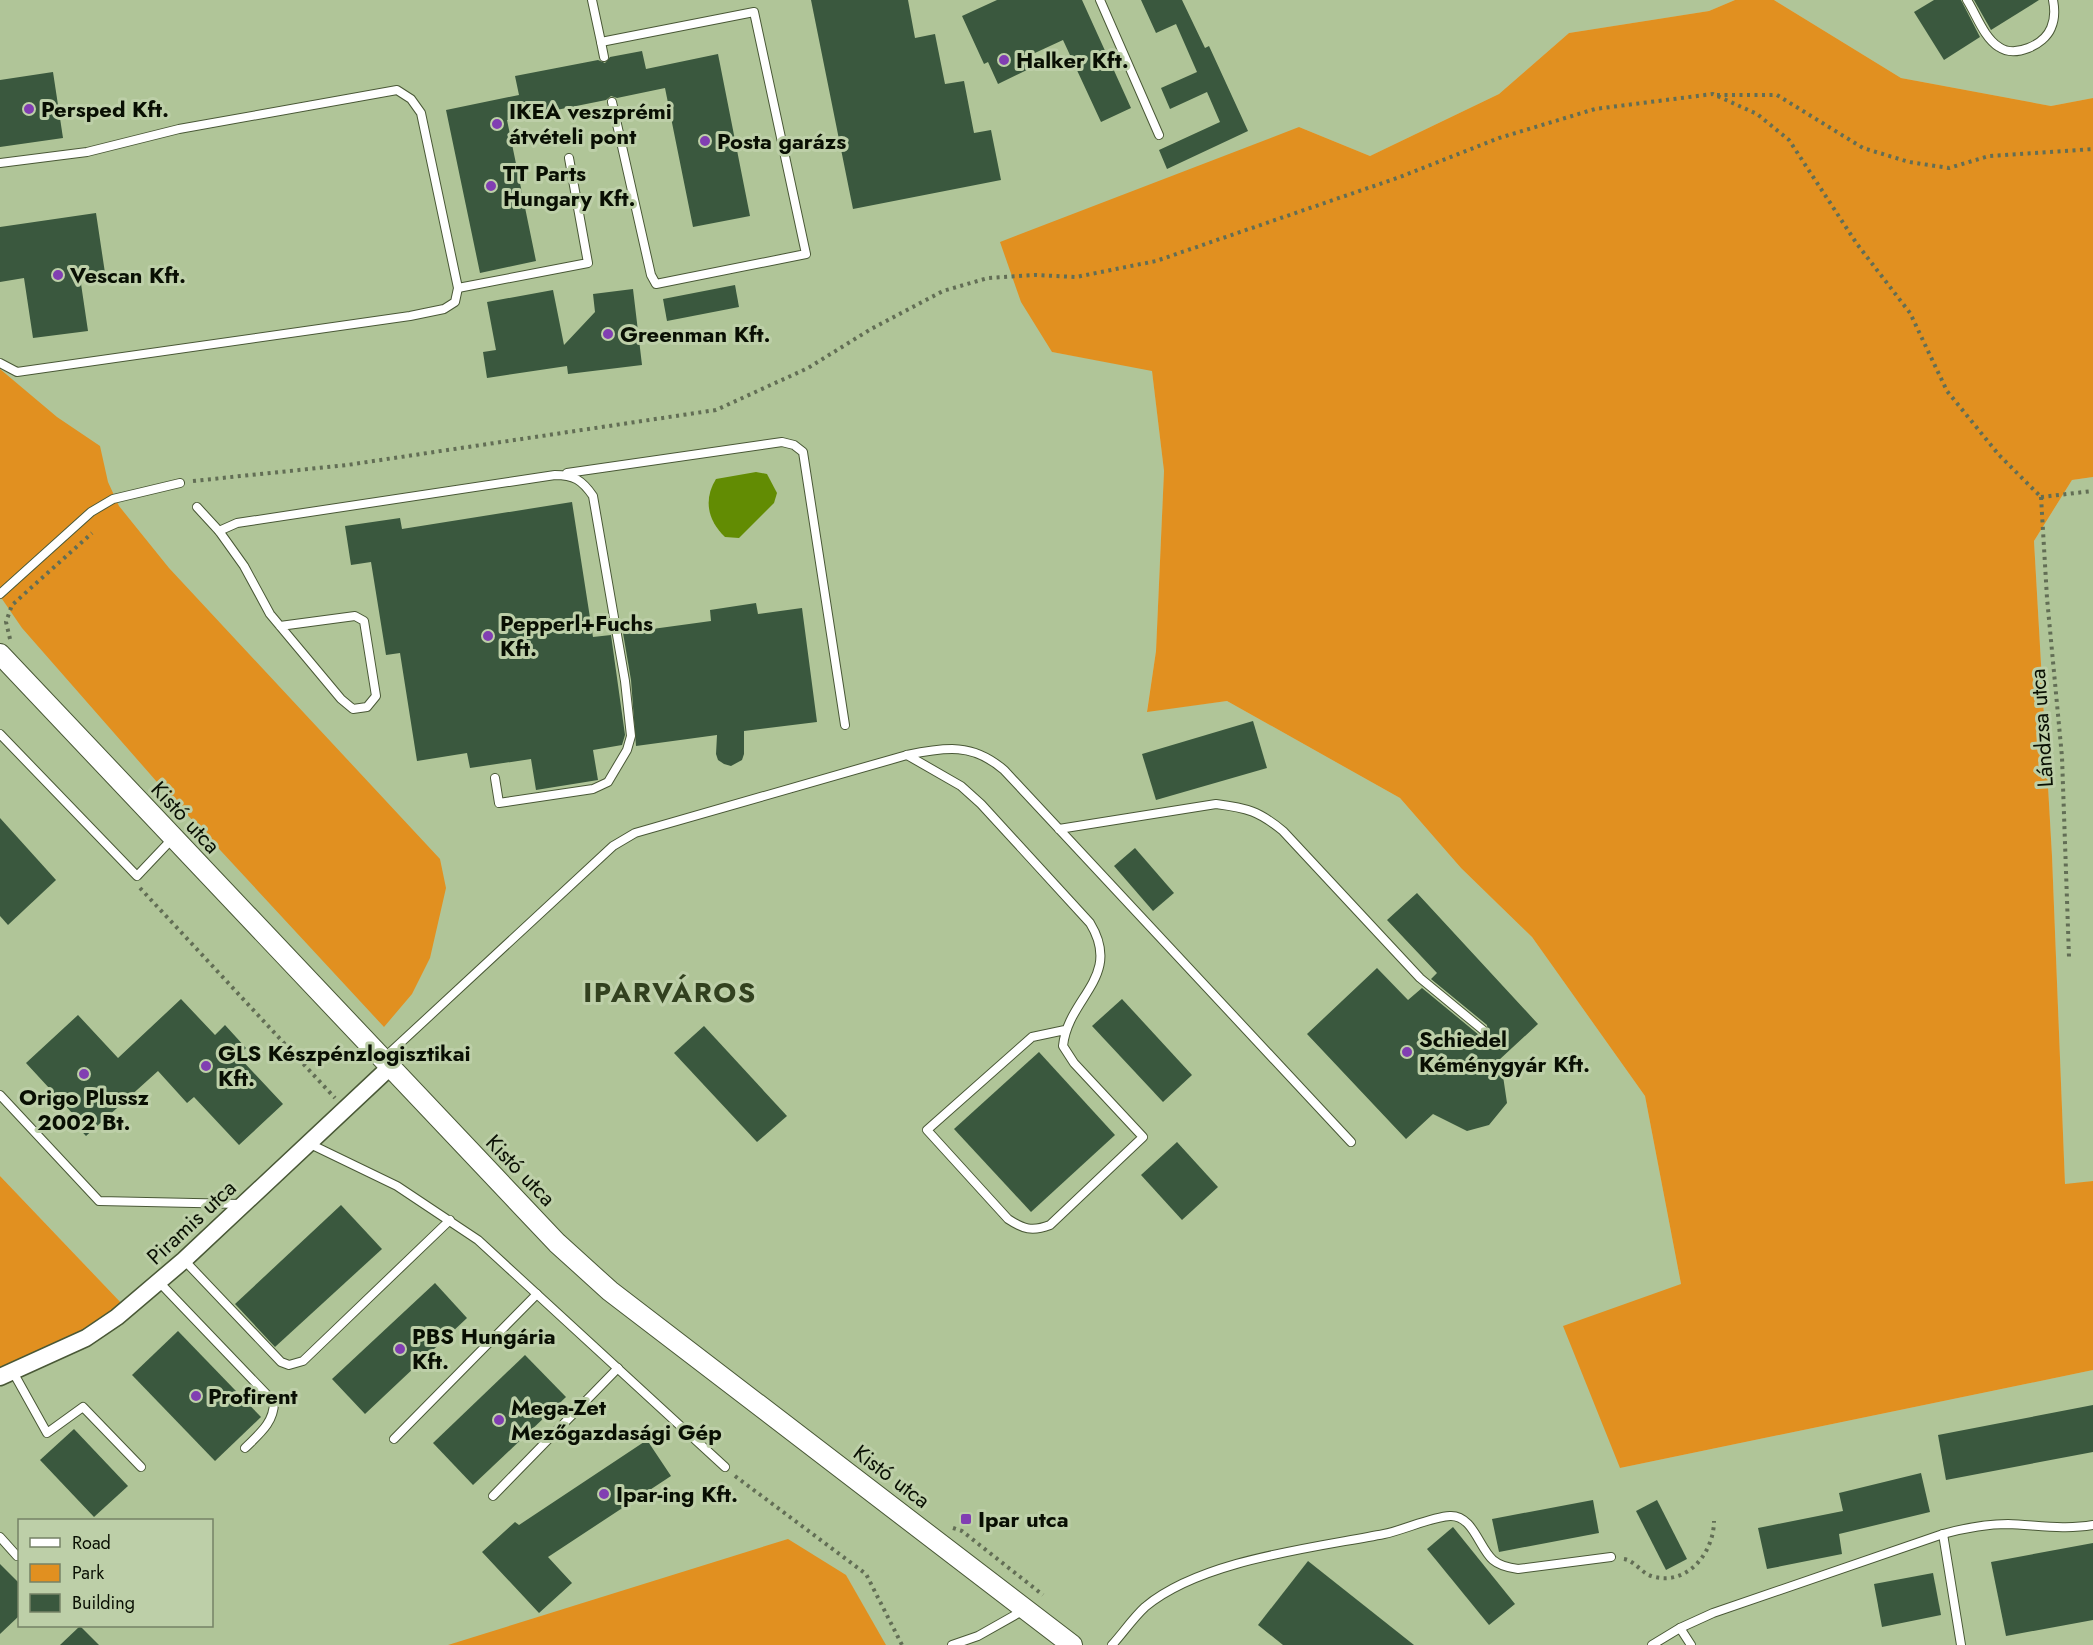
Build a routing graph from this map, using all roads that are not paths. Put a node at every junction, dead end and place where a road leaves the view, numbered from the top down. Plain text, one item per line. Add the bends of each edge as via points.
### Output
1 (592, 0) edge
2 (1100, 0) edge
3 (1967, 0) edge
4 (2053, 0) edge
5 (602, 42) junction
6 (604, 57) dead end
7 (612, 102) dead end
8 (1160, 135) dead end
9 (568, 158) dead end
10 (0, 163) edge
11 (459, 288) junction
12 (0, 363) edge
13 (555, 475) junction
14 (180, 483) road end
15 (197, 507) dead end
16 (219, 531) junction
17 (0, 594) edge
18 (280, 626) junction
19 (6, 650) edge
20 (845, 725) dead end
21 (0, 734) edge
22 (907, 755) junction
23 (495, 778) dead end
24 (1059, 830) junction
25 (173, 838) junction
26 (1065, 1030) junction
27 (1483, 1030) dead end
28 (386, 1063) junction
29 (0, 1095) edge
30 (1351, 1142) dead end
31 (308, 1143) junction
32 (244, 1204) junction
33 (450, 1220) junction
34 (184, 1260) junction
35 (159, 1282) junction
36 (537, 1294) junction
37 (618, 1368) junction
38 (7, 1374) edge
39 (394, 1439) dead end
40 (245, 1448) dead end
41 (141, 1467) dead end
42 (725, 1467) road end
43 (493, 1496) dead end
44 (2093, 1525) edge
45 (1943, 1534) junction
46 (0, 1537) edge
47 (17, 1556) dead end
48 (1611, 1557) road end
49 (1025, 1609) junction
50 (1680, 1628) junction
51 (952, 1645) edge
52 (1072, 1645) edge
53 (1112, 1645) edge
54 (1652, 1645) edge
55 (1691, 1645) edge
56 (1960, 1645) edge

1 - 5 lane
2 - 8 lane
3 - 4 lane via 1999,48 2013,51 2026,49 2047,36 2055,16
5 - 6 lane
5 - 7 lane via 754,12 806,254 656,284
9 - 11 lane via 588,263
10 - 11 lane via 87,152 179,129 397,90 411,99 421,113
11 - 12 lane via 455,302 444,309 410,316 17,372
13 - 16 lane via 237,522
13 - 20 lane via 782,442 803,452
13 - 23 lane via 571,475 593,495 631,736 608,782 592,789 499,803
14 - 17 lane via 113,499 91,512
15 - 16 lane
16 - 18 lane
18 - 18 lane via 340,699 353,709 367,707 376,696 364,621 355,616
19 - 25 street, Kistó utca
21 - 25 lane via 137,876
22 - 24 lane via 942,748 989,757
22 - 26 lane via 961,786 981,804 1090,923 1098,937 1100,967
22 - 28 lane via 635,833 613,846
24 - 27 lane via 1216,804 1263,814 1420,978
24 - 30 lane
25 - 28 street, Kistó utca
26 - 26 lane via 1063,1046 1074,1063 1143,1137 1050,1225 1023,1229 1008,1219 927,1130 1032,1036
28 - 31 street, Piramis utca
28 - 49 street, Kistó utca via 557,1243 610,1291
29 - 32 lane via 99,1200
31 - 32 street, Piramis utca
31 - 33 lane via 398,1186
32 - 34 street, Piramis utca
33 - 34 lane via 296,1364 281,1362
33 - 36 lane
34 - 35 street, Piramis utca
35 - 38 street, Piramis utca via 86,1338
35 - 40 lane via 274,1402 274,1414 267,1426
36 - 37 lane
36 - 39 lane
37 - 42 lane
37 - 43 lane
38 - 41 lane via 47,1433 83,1407
44 - 45 lane via 2006,1524
45 - 50 lane via 1713,1613
45 - 56 lane
46 - 47 lane
48 - 53 lane via 1518,1569 1505,1567 1493,1560 1463,1520 1451,1516 1407,1529 1271,1556 1185,1583 1145,1607
49 - 51 lane via 978,1636
49 - 52 street, Kistó utca
50 - 54 lane
50 - 55 lane

